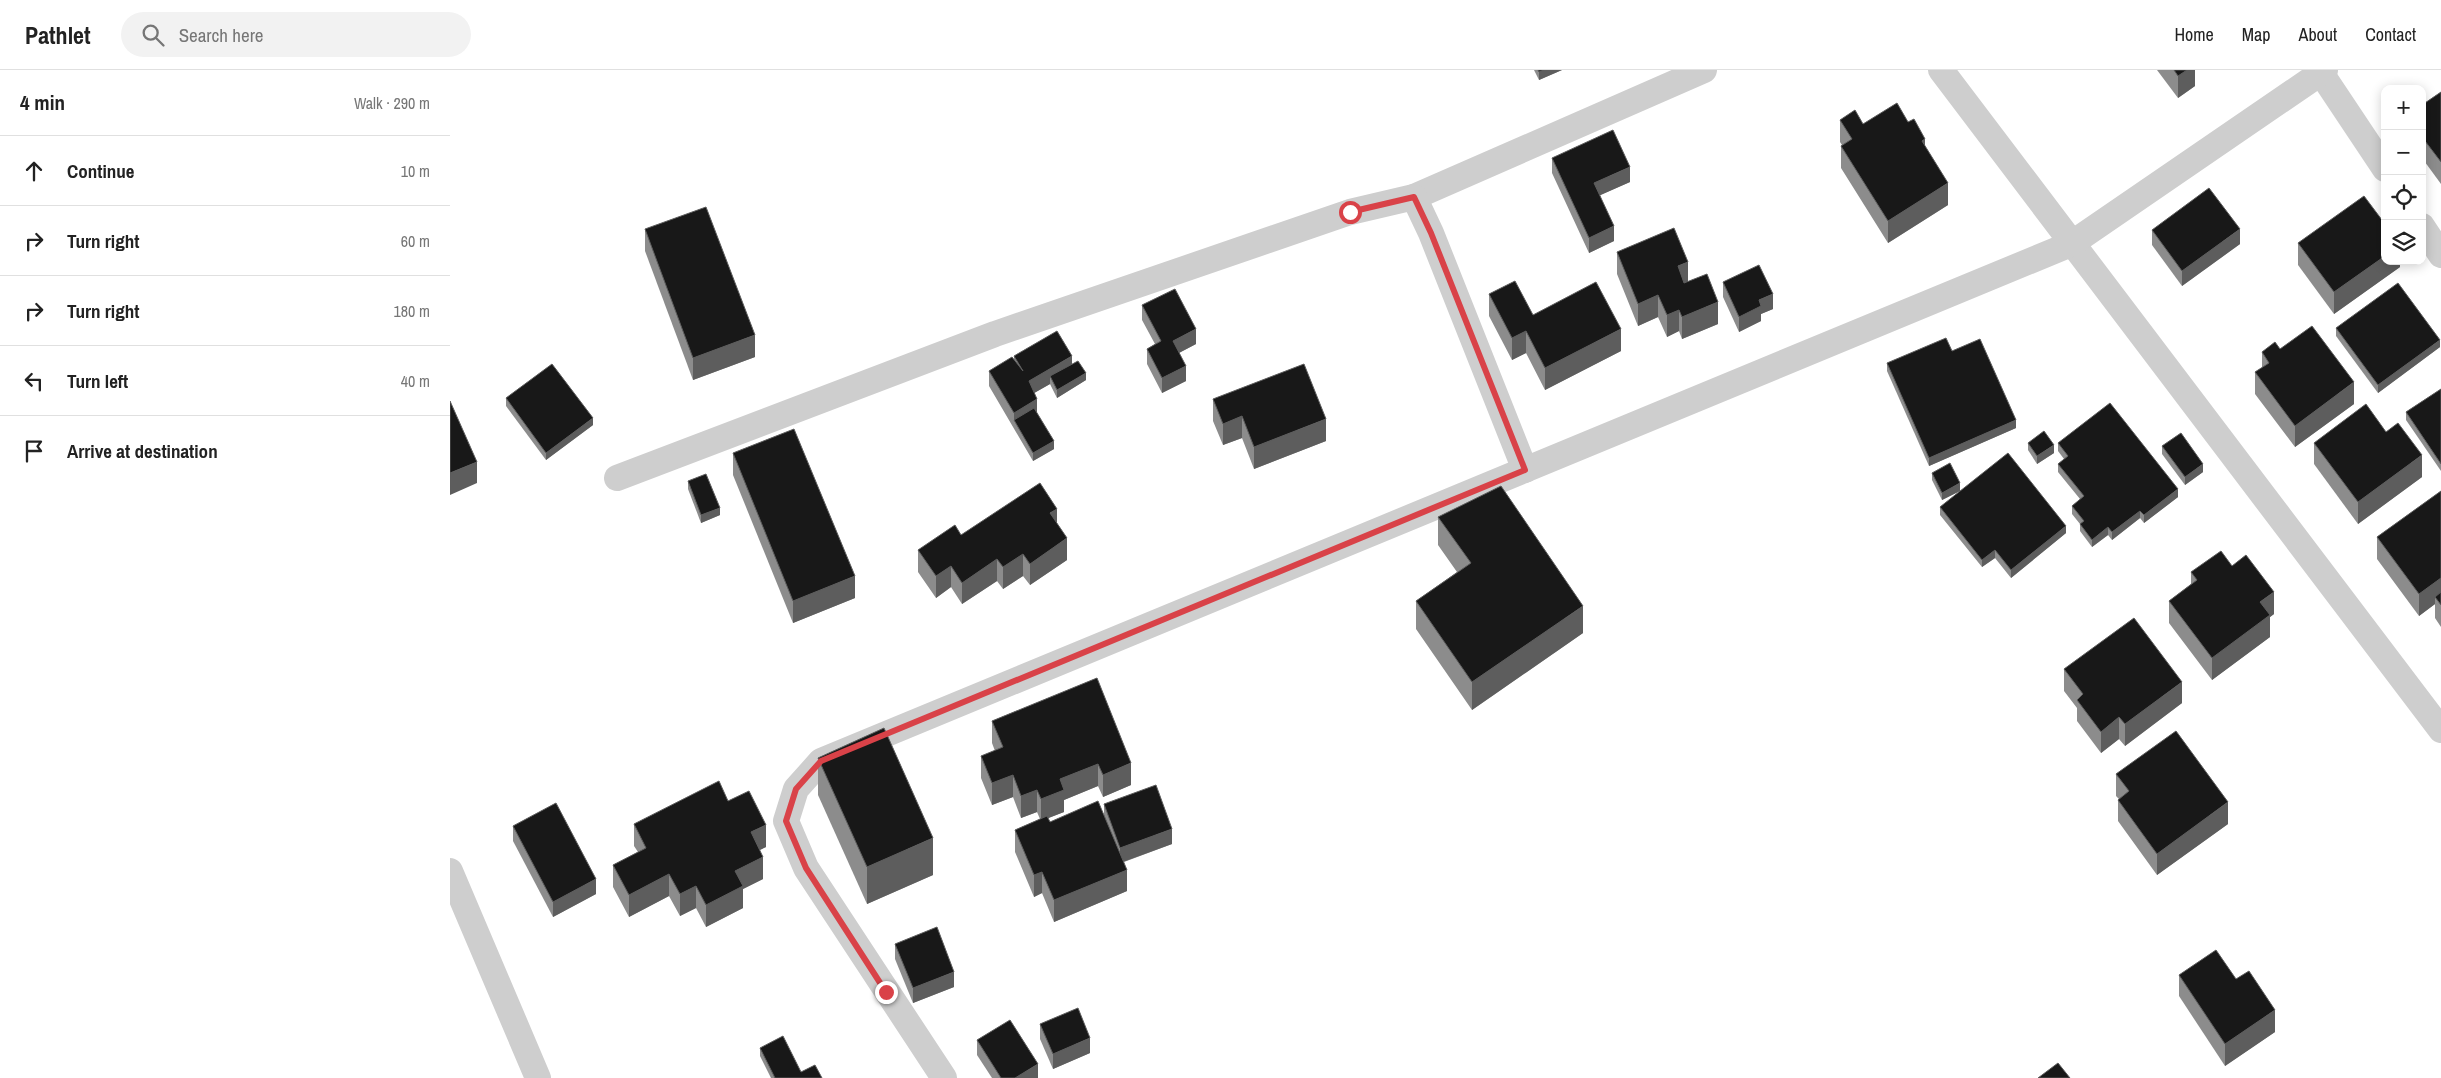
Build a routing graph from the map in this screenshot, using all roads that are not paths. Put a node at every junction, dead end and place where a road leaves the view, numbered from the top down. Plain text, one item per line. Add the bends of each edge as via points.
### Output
1 (1704, 70) edge
2 (1941, 70) edge
3 (2322, 71) edge
4 (2381, 163) edge
5 (1414, 197) junction
6 (2426, 232) edge
7 (2071, 244) junction
8 (2441, 255) edge
9 (1525, 470) junction
10 (617, 478) dead end
11 (2441, 730) edge
12 (450, 871) edge
13 (538, 1078) edge
14 (944, 1078) edge

1 - 5 street
2 - 7 street
3 - 4 street
3 - 7 street
5 - 9 street
5 - 10 street via 1350,212 995,334
6 - 8 street
7 - 9 street
7 - 11 street
9 - 14 street via 821,761 796,789 786,821 806,868
12 - 13 street

